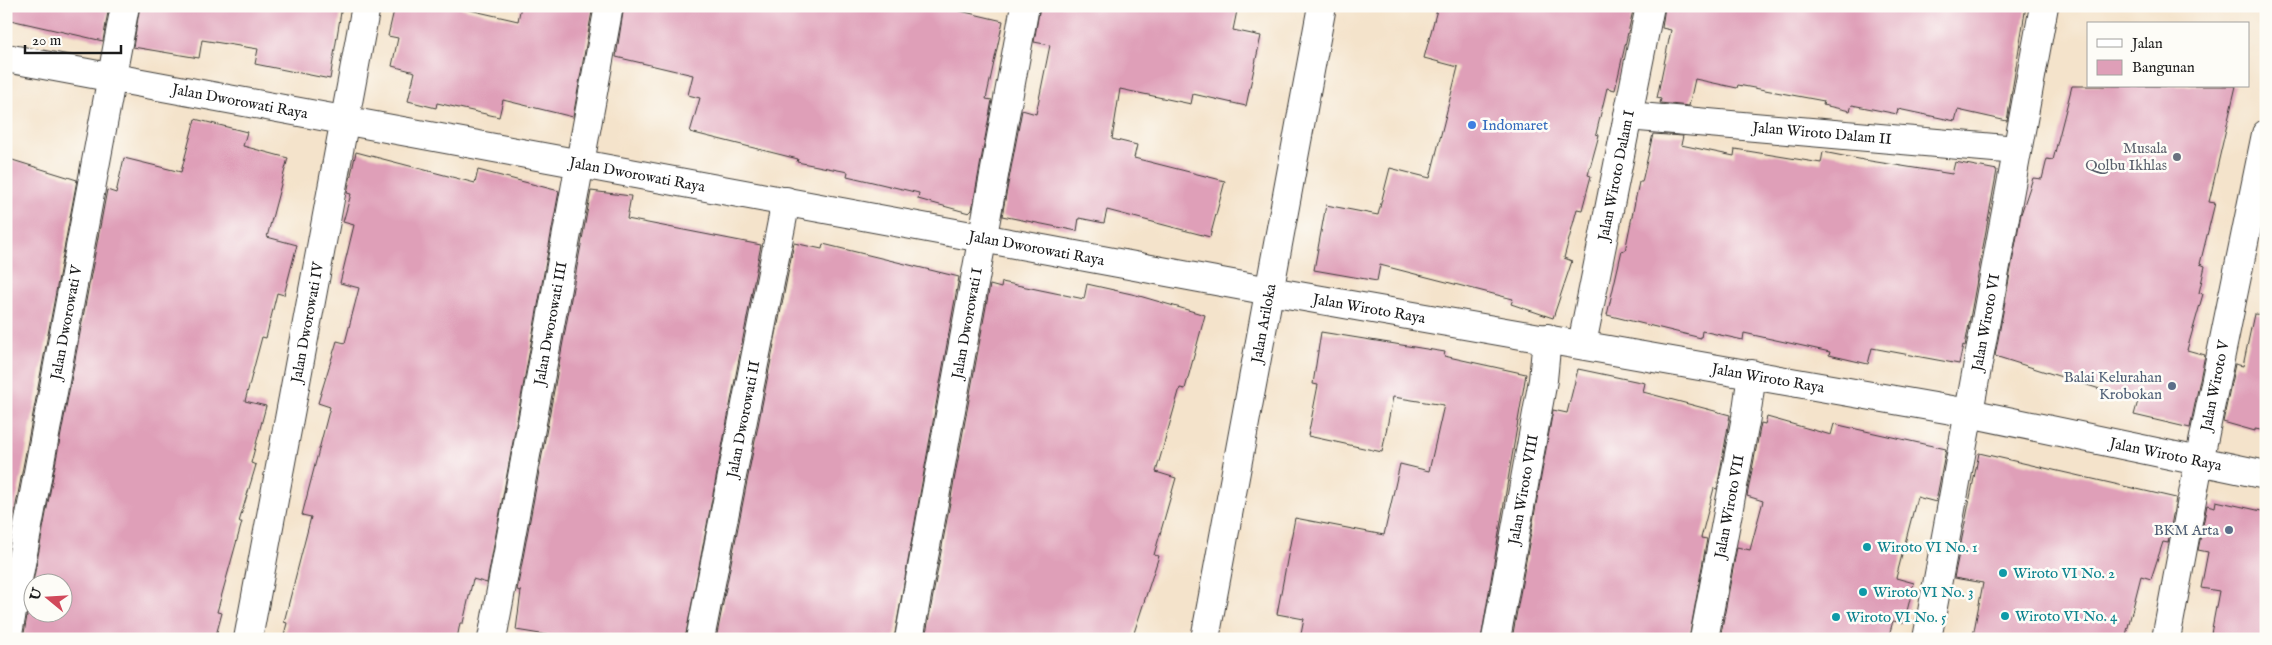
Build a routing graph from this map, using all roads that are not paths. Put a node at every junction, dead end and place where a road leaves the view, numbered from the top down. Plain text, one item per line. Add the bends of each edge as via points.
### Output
1 (125, 6) edge
2 (366, 6) edge
3 (609, 6) edge
4 (1026, 6) edge
5 (1322, 6) edge
6 (1650, 6) edge
7 (2044, 6) edge
8 (6, 58) edge
9 (111, 77) junction
10 (1628, 116) junction
11 (345, 120) junction
12 (2266, 134) edge
13 (2017, 150) junction
14 (580, 163) junction
15 (786, 201) junction
16 (983, 237) junction
17 (1270, 291) junction
18 (1547, 338) junction
19 (1582, 344) junction
20 (1752, 374) junction
21 (1969, 413) junction
22 (2199, 462) junction
23 (2266, 475) edge
24 (7, 639) edge
25 (248, 639) edge
26 (492, 639) edge
27 (700, 639) edge
28 (909, 639) edge
29 (1205, 639) edge
30 (1496, 639) edge
31 (1704, 639) edge
32 (1927, 639) edge
33 (2166, 639) edge

1 - 9 street, Jalan Dworowati V
2 - 11 street, Jalan Dworowati IV
3 - 14 street, Jalan Dworowati III
4 - 16 street, Jalan Dworowati I
5 - 17 street, Jalan Ariloka
6 - 10 street, Jalan Wiroto Dalam I
7 - 13 street, Jalan Wiroto VI
8 - 9 street, Jalan Dworowati Raya
9 - 11 street, Jalan Dworowati Raya
9 - 24 street, Jalan Dworowati V
10 - 13 street, Jalan Wiroto Dalam II
10 - 19 street, Jalan Wiroto Dalam I
11 - 14 street, Jalan Dworowati Raya
11 - 25 street, Jalan Dworowati IV
12 - 22 street, Jalan Wiroto V
13 - 21 street, Jalan Wiroto VI
14 - 15 street, Jalan Dworowati Raya
14 - 26 street, Jalan Dworowati III
15 - 16 street, Jalan Dworowati Raya
15 - 27 street, Jalan Dworowati II
16 - 17 street, Jalan Dworowati Raya
16 - 28 street, Jalan Dworowati I
17 - 18 street, Jalan Wiroto Raya
17 - 29 street, Jalan Ariloka
18 - 19 street, Jalan Wiroto Raya
18 - 30 street, Jalan Wiroto VIII via 1543,380
19 - 20 street, Jalan Wiroto Raya
20 - 21 street, Jalan Wiroto Raya
20 - 31 street, Jalan Wiroto VII
21 - 22 street, Jalan Wiroto Raya
21 - 32 street, Jalan Wiroto VI
22 - 23 street, Jalan Wiroto Raya
22 - 33 street, Jalan Wiroto V

